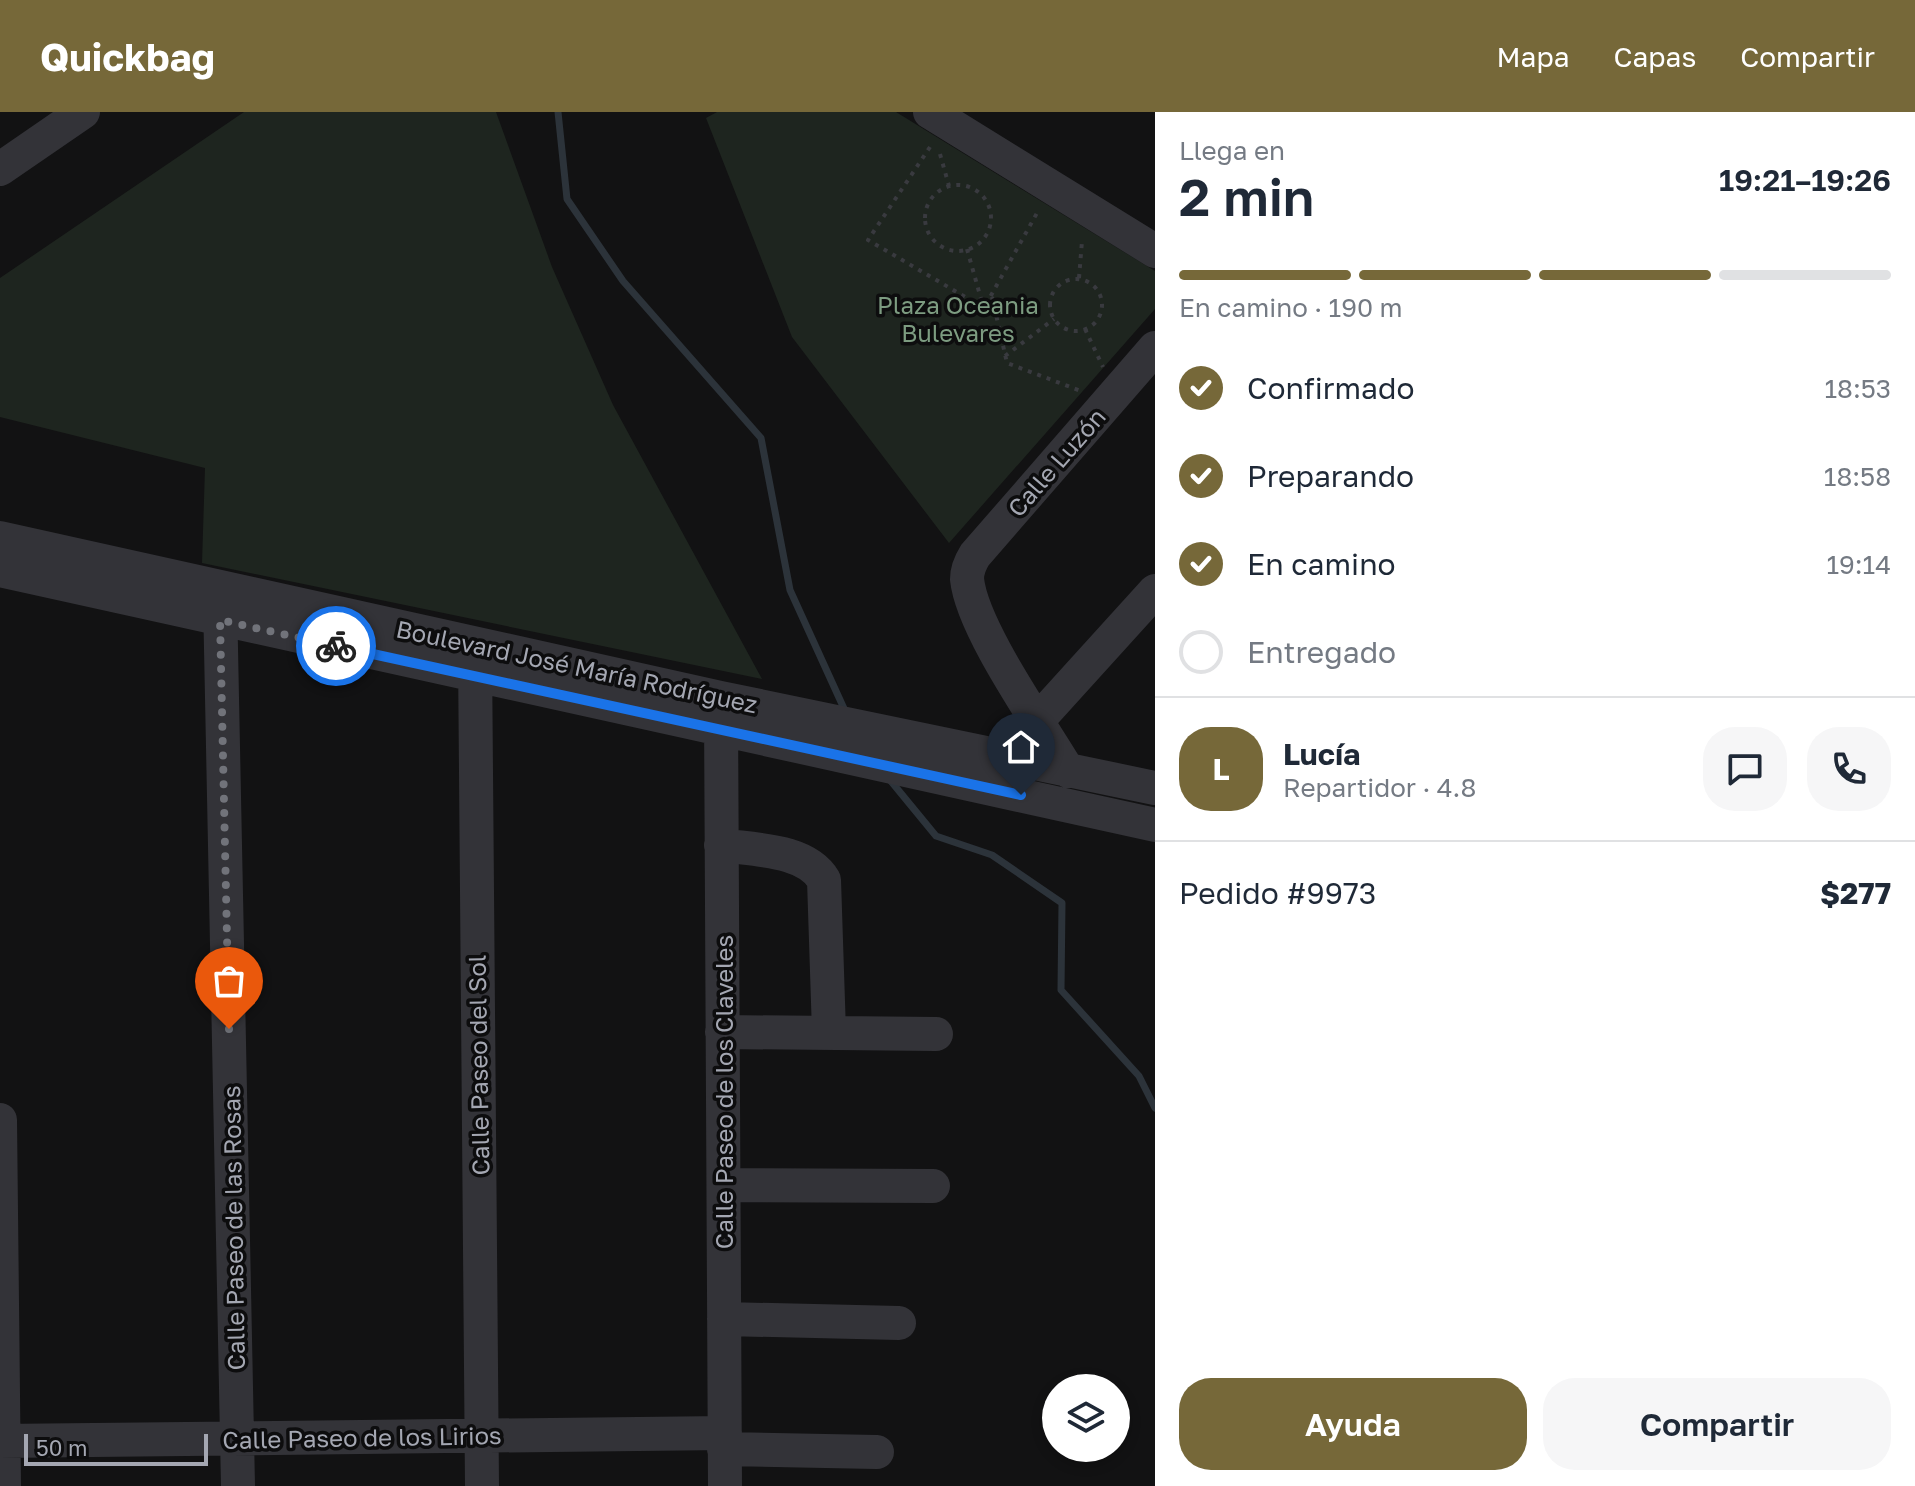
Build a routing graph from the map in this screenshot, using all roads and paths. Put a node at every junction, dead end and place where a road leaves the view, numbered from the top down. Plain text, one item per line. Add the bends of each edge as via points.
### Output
1 (83, 112) edge
2 (930, 112) edge
3 (0, 169) edge
4 (949, 186) junction
5 (1042, 203) dead end
6 (1083, 227) dead end
7 (967, 249) junction
8 (1154, 249) edge
9 (1079, 278) junction
10 (992, 294) junction
11 (984, 308) junction
12 (1054, 319) junction
13 (1085, 329) junction
14 (1155, 348) edge
15 (1005, 356) junction
16 (1122, 385) junction
17 (1082, 392) dead end
18 (0, 538) edge
19 (0, 570) edge
20 (220, 586) junction
21 (1155, 591) edge
22 (220, 620) junction
23 (474, 660) junction
24 (721, 714) junction
25 (1038, 720) junction
26 (768, 724) junction
27 (1068, 771) junction
28 (1155, 788) edge
29 (1155, 825) edge
30 (721, 845) junction
31 (722, 1032) junction
32 (829, 1032) junction
33 (936, 1034) dead end
34 (0, 1120) edge
35 (724, 1185) junction
36 (933, 1186) dead end
37 (724, 1319) junction
38 (899, 1323) dead end
39 (482, 1436) junction
40 (238, 1439) junction
41 (2, 1441) edge
42 (724, 1441) junction
43 (877, 1452) dead end
44 (4, 1486) edge
45 (238, 1486) edge
46 (482, 1486) edge
47 (725, 1486) edge

1 - 3 street
2 - 8 street
4 - 7 path via 971,188 988,203 985,236
4 - 7 path via 932,198 926,227 937,244
4 - 11 path via 936,139 868,240
5 - 10 path
6 - 9 path
7 - 11 path
9 - 12 path via 1055,288 1049,306
9 - 13 path via 1094,285 1102,299 1100,316
10 - 11 path
10 - 15 path
12 - 13 path via 1063,328
12 - 15 path
13 - 16 path via 1103,368
14 - 16 street, Calle Luzón
15 - 17 path via 1007,363
16 - 25 street, Calle Luzón via 975,555 967,581 994,648
18 - 20 street, Boulevard José María Rodríguez
19 - 22 street, Boulevard José María Rodríguez
20 - 22 street, Calle Paseo de las Rosas
20 - 23 street, Boulevard José María Rodríguez
21 - 25 street
22 - 23 street, Boulevard José María Rodríguez
22 - 40 street, Calle Paseo de las Rosas
23 - 24 street, Boulevard José María Rodríguez
23 - 39 street, Calle Paseo del Sol
24 - 26 street, Boulevard José María Rodríguez
24 - 30 street, Calle Paseo de los Claveles
25 - 27 street
26 - 27 street, Boulevard José María Rodríguez via 1015,758
26 - 29 street, Boulevard José María Rodríguez via 1021,795
27 - 28 street, Boulevard José María Rodríguez
30 - 31 street, Calle Paseo de los Claveles
30 - 32 street via 801,859 819,871 824,880
31 - 32 street
31 - 35 street, Calle Paseo de los Claveles
32 - 33 street
34 - 41 street
35 - 36 street
35 - 37 street, Calle Paseo de los Claveles
37 - 38 street
37 - 42 street, Calle Paseo de los Claveles
39 - 40 street, Calle Paseo de los Lirios
39 - 42 street, Calle Paseo de los Lirios
39 - 46 street, Calle Paseo del Sol
40 - 41 street, Calle Paseo de los Lirios
40 - 45 street, Calle Paseo de las Rosas
41 - 44 street
42 - 43 street, Calle Paseo de los Lirios
42 - 47 street, Calle Paseo de los Claveles

